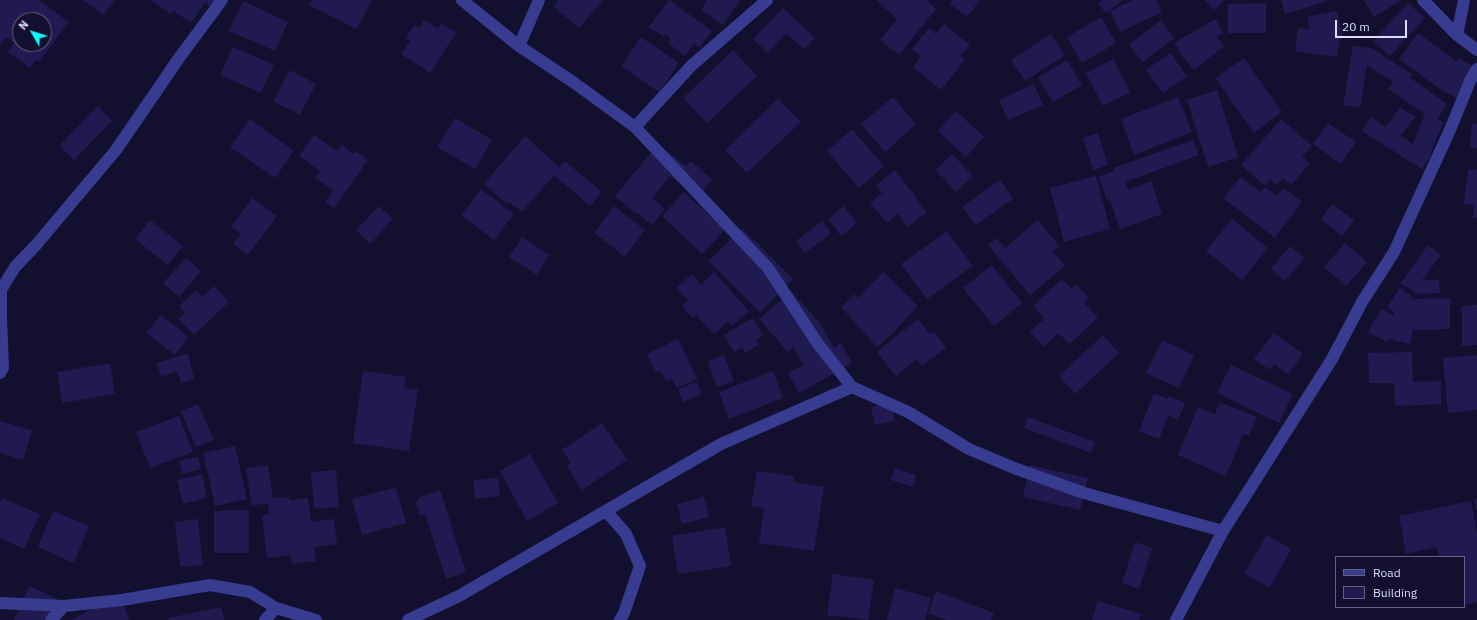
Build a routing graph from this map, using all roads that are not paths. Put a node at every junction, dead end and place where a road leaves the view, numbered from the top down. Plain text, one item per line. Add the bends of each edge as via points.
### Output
1 (222, 0) edge
2 (462, 0) edge
3 (539, 0) edge
4 (767, 0) edge
5 (1423, 0) edge
6 (1464, 0) edge
7 (1457, 35) junction
8 (519, 46) junction
9 (1477, 50) edge
10 (1477, 69) edge
11 (635, 127) junction
12 (0, 373) edge
13 (852, 387) junction
14 (606, 511) junction
15 (1223, 531) junction
16 (0, 603) edge
17 (64, 606) junction
18 (276, 608) junction
19 (51, 620) edge
20 (265, 620) edge
21 (316, 620) edge
22 (408, 620) edge
23 (620, 620) edge
24 (1176, 620) edge

1 - 12 street via 116,150 15,267 1,290
2 - 8 street
3 - 8 street
4 - 11 street via 691,66
5 - 7 street
6 - 7 street
7 - 9 street
8 - 11 street
10 - 15 street via 1394,252 1362,302 1332,359
11 - 13 street via 768,268 818,344
13 - 14 street via 721,444
13 - 15 street via 908,412 969,449 1014,468 1084,492
14 - 22 street via 459,596
14 - 23 street via 626,534 640,566
15 - 24 street
16 - 17 street
17 - 18 street via 122,600 210,585 250,592
17 - 19 street
18 - 20 street
18 - 21 street

